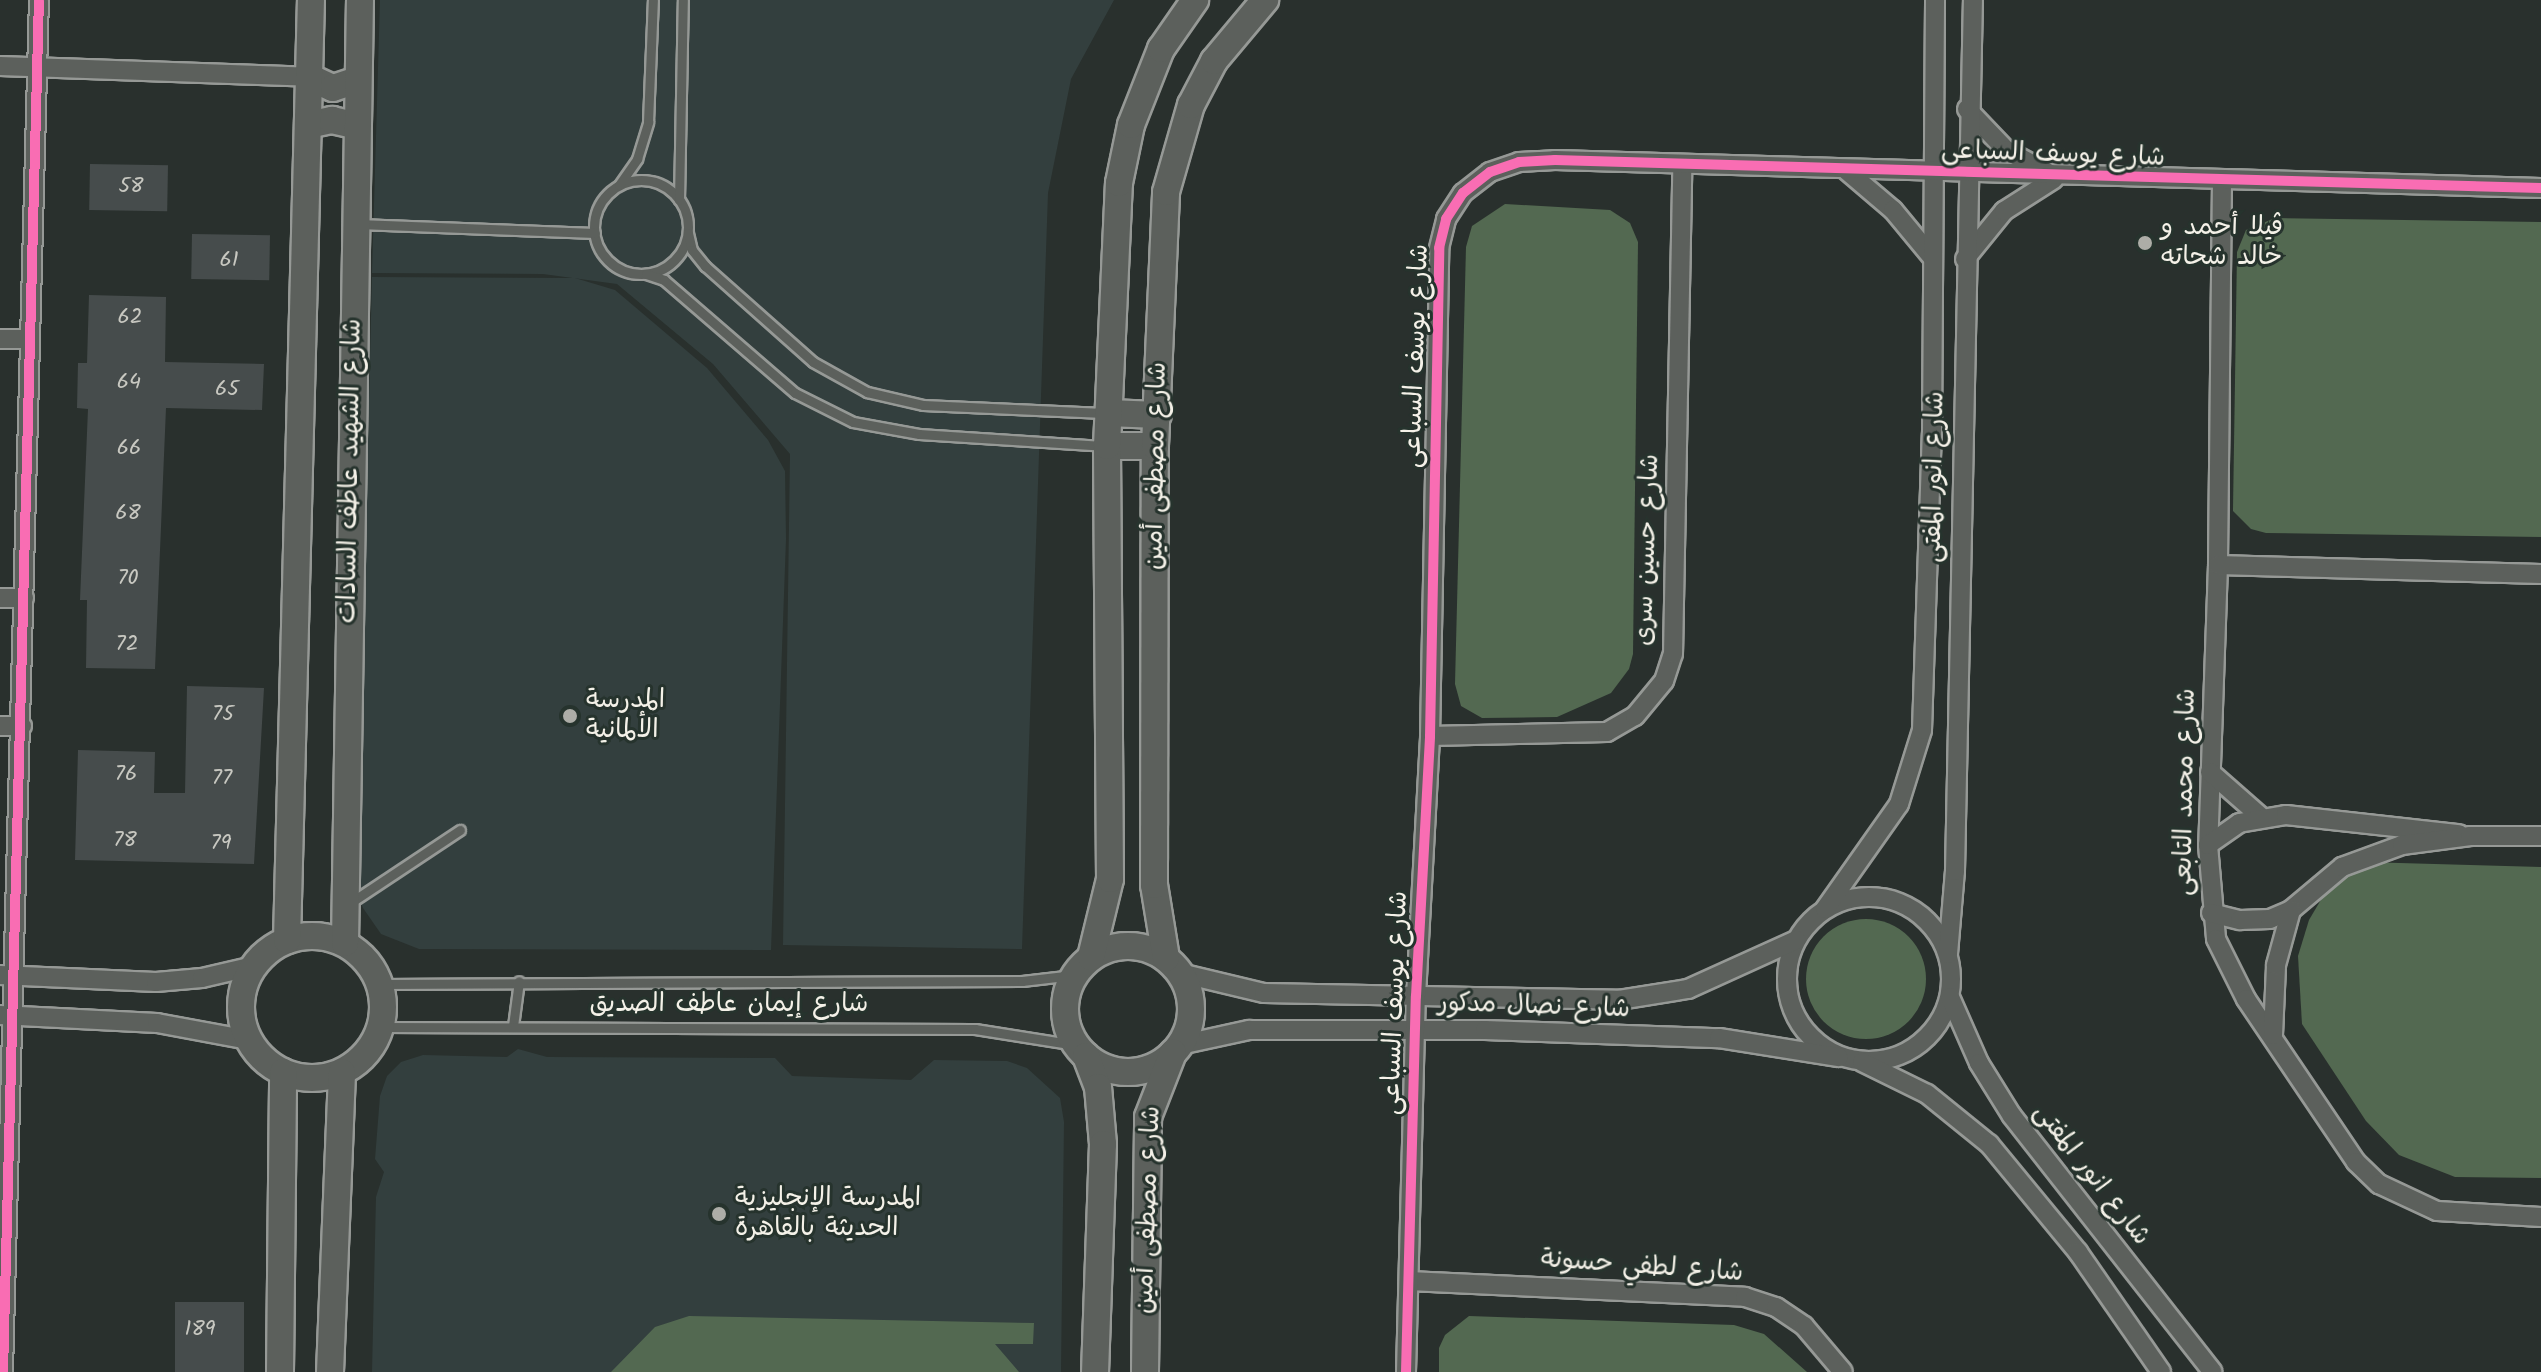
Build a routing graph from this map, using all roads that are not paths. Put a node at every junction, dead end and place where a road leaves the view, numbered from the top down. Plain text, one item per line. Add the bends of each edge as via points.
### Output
1 (39, 0) edge
2 (311, 0) edge
3 (360, 0) edge
4 (653, 0) edge
5 (683, 0) edge
6 (1195, 0) edge
7 (1265, 0) edge
8 (1935, 0) edge
9 (1973, 0) edge
10 (0, 66) edge
11 (39, 67) junction
12 (309, 77) junction
13 (358, 80) junction
14 (1967, 109) junction
15 (308, 125) junction
16 (357, 126) junction
17 (1682, 164) junction
18 (1847, 171) junction
19 (1932, 173) junction
20 (1966, 174) junction
21 (2056, 177) junction
22 (2222, 181) junction
23 (617, 187) junction
24 (2541, 188) edge
25 (679, 200) junction
26 (355, 224) junction
27 (595, 233) junction
28 (688, 233) junction
29 (1931, 256) junction
30 (1965, 259) junction
31 (646, 274) junction
32 (0, 339) edge
33 (30, 339) junction
34 (1108, 413) junction
35 (1158, 415) junction
36 (1107, 446) junction
37 (1155, 446) junction
38 (2218, 565) junction
39 (2541, 574) edge
40 (0, 598) edge
41 (24, 598) junction
42 (0, 726) edge
43 (22, 726) junction
44 (1430, 736) junction
45 (2210, 772) junction
46 (2260, 816) junction
47 (460, 830) dead end
48 (2470, 836) junction
49 (2541, 836) edge
50 (2208, 845) junction
51 (344, 908) junction
52 (1825, 909) junction
53 (2291, 910) junction
54 (2211, 913) junction
55 (287, 940) junction
56 (1796, 940) junction
57 (345, 943) junction
58 (1948, 954) junction
59 (254, 966) junction
60 (1083, 966) junction
61 (1173, 966) junction
62 (7, 975) edge
63 (519, 981) junction
64 (381, 984) junction
65 (1416, 996) junction
66 (1950, 997) junction
67 (7, 1015) edge
68 (513, 1026) junction
69 (381, 1027) junction
70 (1417, 1030) junction
71 (2273, 1035) junction
72 (249, 1040) junction
73 (1177, 1049) junction
74 (1081, 1050) junction
75 (1838, 1057) junction
76 (1862, 1062) junction
77 (283, 1072) junction
78 (342, 1072) junction
79 (2541, 1217) edge
80 (3, 1271) edge
81 (1409, 1281) junction
82 (3, 1372) edge
83 (280, 1372) edge
84 (330, 1372) edge
85 (1095, 1372) edge
86 (1145, 1372) edge
87 (1406, 1372) edge
88 (1843, 1372) edge
89 (2161, 1372) edge
90 (2213, 1372) edge

1 - 11 street
2 - 12 street, شارع الشهيد عاطف السادات
3 - 13 street, شارع الشهيد عاطف السادات
4 - 23 lane via 644,144
5 - 25 lane
6 - 34 street, شارع مصطفى أمين via 1161,49 1128,139 1114,249
7 - 35 street, شارع مصطفى أمين via 1214,61 1177,143 1162,248
8 - 19 street, شارع انور المفتى
9 - 14 street, شارع انور المفتى
10 - 11 street
11 - 12 street
11 - 33 street
12 - 13 street via 333,88
12 - 15 street, شارع الشهيد عاطف السادات
13 - 16 street, شارع الشهيد عاطف السادات
14 - 20 street, شارع انور المفتى
14 - 21 street via 2006,150
15 - 16 street via 332,120
15 - 55 street, شارع الشهيد عاطف السادات
16 - 26 street, شارع الشهيد عاطف السادات
17 - 18 street, شارع يوسف السباعى
17 - 44 street, شارع حسين سرى via 1673,654 1664,681 1635,716 1607,732
17 - 44 street, شارع يوسف السباعى via 1519,162 1490,172 1463,193 1446,219 1439,248
18 - 19 street, شارع يوسف السباعى
18 - 29 street via 1893,210
19 - 20 street, شارع يوسف السباعى
19 - 29 street, شارع انور المفتى
20 - 21 street, شارع يوسف السباعى
20 - 30 street, شارع انور المفتى
21 - 22 street, شارع يوسف السباعى
21 - 30 street via 2004,211
22 - 24 street, شارع يوسف السباعى
22 - 38 street, شارع محمد التابعى
23 - 25 lane via 651,181
23 - 27 lane via 599,207
25 - 28 lane
26 - 27 lane
26 - 51 street, شارع الشهيد عاطف السادات
27 - 31 lane via 608,260 626,271
28 - 31 lane via 679,256
28 - 34 lane via 692,250 705,266 813,362 867,392 923,405
29 - 52 street, شارع انور المفتى via 1932,448 1922,730 1899,804
30 - 58 street, شارع انور المفتى via 1955,871
31 - 36 lane via 664,280 795,393 853,422 919,434
32 - 33 street
33 - 41 street
34 - 35 street
34 - 36 street, شارع مصطفى أمين
35 - 37 street, شارع مصطفى أمين
36 - 37 street
36 - 60 street, شارع مصطفى أمين via 1110,879
37 - 61 street, شارع مصطفى أمين via 1154,885
38 - 39 street
38 - 45 street, شارع محمد التابعى
40 - 41 street
41 - 43 street
42 - 43 street
43 - 62 street
44 - 65 street, شارع يوسف السباعى
45 - 46 street
45 - 50 street, شارع محمد التابعى
46 - 48 street via 2401,824
46 - 50 street via 2239,823
47 - 51 lane
48 - 49 street
48 - 53 street via 2368,854 2342,867
50 - 54 street, شارع محمد التابعى
51 - 57 street, شارع الشهيد عاطف السادات
52 - 56 street
52 - 58 street via 1848,899 1898,902 1920,914
53 - 54 street via 2254,920
53 - 71 street via 2276,965
54 - 71 street, شارع محمد التابعى via 2232,976
55 - 57 street via 306,935
55 - 59 street
56 - 65 street, شارع نصال مدكور via 1725,976 1651,998
56 - 75 street via 1787,961 1791,1008 1810,1037
57 - 64 street via 366,960
58 - 66 street
59 - 62 street via 156,982
59 - 72 street via 241,1002
60 - 61 street via 1116,947 1142,947
60 - 63 lane, شارع إيمان عاطف الصديق via 1022,981
60 - 74 street via 1065,998 1066,1022
61 - 65 street, شارع نصال مدكور via 1264,993
61 - 73 street via 1191,1009
62 - 67 street
63 - 64 lane, شارع إيمان عاطف الصديق
63 - 68 lane
64 - 69 street
65 - 70 street, شارع يوسف السباعى
66 - 76 street via 1939,1024 1918,1046 1892,1059
66 - 90 street, شارع انور المفتى via 1979,1063 2012,1116
67 - 72 street via 157,1023
67 - 80 street
68 - 69 lane, شارع إيمان عاطف الصديق
68 - 74 lane, شارع إيمان عاطف الصديق via 975,1029
69 - 78 street via 373,1046
70 - 73 street, شارع نصال مدكور via 1227,1032
70 - 75 street, شارع نصال مدكور via 1719,1038
70 - 81 street, شارع يوسف السباعى
71 - 79 street, شارع محمد التابعى via 2356,1162 2379,1184 2437,1211
72 - 77 street via 263,1059
73 - 74 street via 1154,1066 1131,1072 1107,1068
73 - 86 street, شارع مصطفى أمين via 1148,1117
74 - 85 street, شارع مصطفى أمين via 1098,1087 1103,1144
75 - 76 street
76 - 89 street via 1927,1094 1989,1144 2078,1252
77 - 78 street via 313,1078
77 - 83 street
78 - 84 street
80 - 82 street
81 - 87 street, شارع يوسف السباعى
81 - 88 street, شارع لطفي حسونة via 1745,1297 1776,1307 1804,1326

